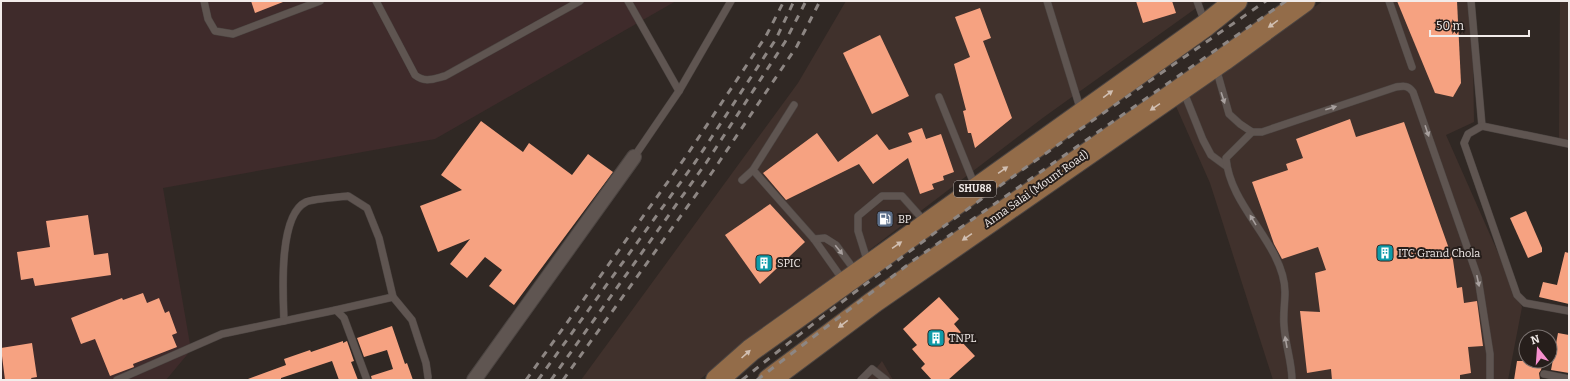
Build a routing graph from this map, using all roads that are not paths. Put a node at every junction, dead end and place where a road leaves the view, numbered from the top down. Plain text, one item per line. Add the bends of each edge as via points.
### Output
1 (204, 1) edge
2 (320, 1) edge
3 (376, 1) edge
4 (580, 1) edge
5 (628, 1) edge
6 (731, 1) edge
7 (1047, 1) edge
8 (1197, 1) edge
9 (1236, 1) edge
10 (1304, 1) edge
11 (1390, 1) edge
12 (1471, 1) edge
13 (1206, 25) junction
14 (1223, 60) junction
15 (1412, 67) dead end
16 (1182, 88) junction
17 (679, 91) junction
18 (939, 96) dead end
19 (794, 105) dead end
20 (1081, 114) junction
21 (1482, 126) junction
22 (1252, 132) junction
23 (1569, 144) edge
24 (634, 157) joint
25 (1226, 166) junction
26 (753, 170) junction
27 (742, 180) dead end
28 (976, 188) junction
29 (926, 224) junction
30 (814, 240) junction
31 (858, 273) junction
32 (393, 298) junction
33 (336, 310) junction
34 (1569, 310) edge
35 (284, 321) junction
36 (1544, 374) dead end
37 (428, 377) dead end
38 (1569, 379) edge
39 (117, 380) edge
40 (367, 380) edge
41 (474, 380) edge
42 (717, 380) edge
43 (770, 380) edge
44 (861, 380) edge
45 (886, 380) edge
46 (1292, 380) edge
47 (1490, 380) edge

1 - 2 lane via 208,19 215,31 233,34
3 - 4 lane via 415,75 422,80 445,76
5 - 17 lane
6 - 17 lane
7 - 20 lane
8 - 13 lane
9 - 13 main road, SHU88
10 -> 14 main road, Anna Salai (Mount Road) / SHU88
11 - 15 lane
12 - 21 lane
20 -> 13 main road, SHU88
14 - 16 main road, Anna Salai (Mount Road) / SHU88
14 -> 22 lane via 1218,75 1229,114
16 - 25 lane via 1211,155
16 -> 43 main road, Anna Salai (Mount Road) / SHU88 via 881,296
17 - 24 lane
18 - 28 lane
19 - 26 lane
28 -> 20 main road, SHU88
21 - 23 lane
21 - 34 lane via 1468,134 1464,144 1517,295 1525,303
22 - 25 lane via 1226,158
22 -> 47 lane via 1262,132 1396,87 1411,88 1478,278 1490,354
24 - 41 street
46 -> 25 lane via 1284,325 1285,289 1282,274 1276,257 1234,187
26 - 27 lane
26 - 30 lane
28 - 29 main road, SHU88
31 -> 29 main road, SHU88
29 - 31 lane via 902,196 882,196 858,216
30 -> 31 lane via 825,238 836,245
30 - 31 lane via 838,273
42 -> 31 main road, SHU88 via 751,350
32 - 33 lane
32 - 35 lane via 379,238 367,208 348,196 306,202 293,213 284,249
32 - 37 lane via 412,320
33 - 35 lane
33 - 40 lane via 344,318
35 - 39 lane via 222,334
36 - 38 lane
44 - 45 lane via 872,369

